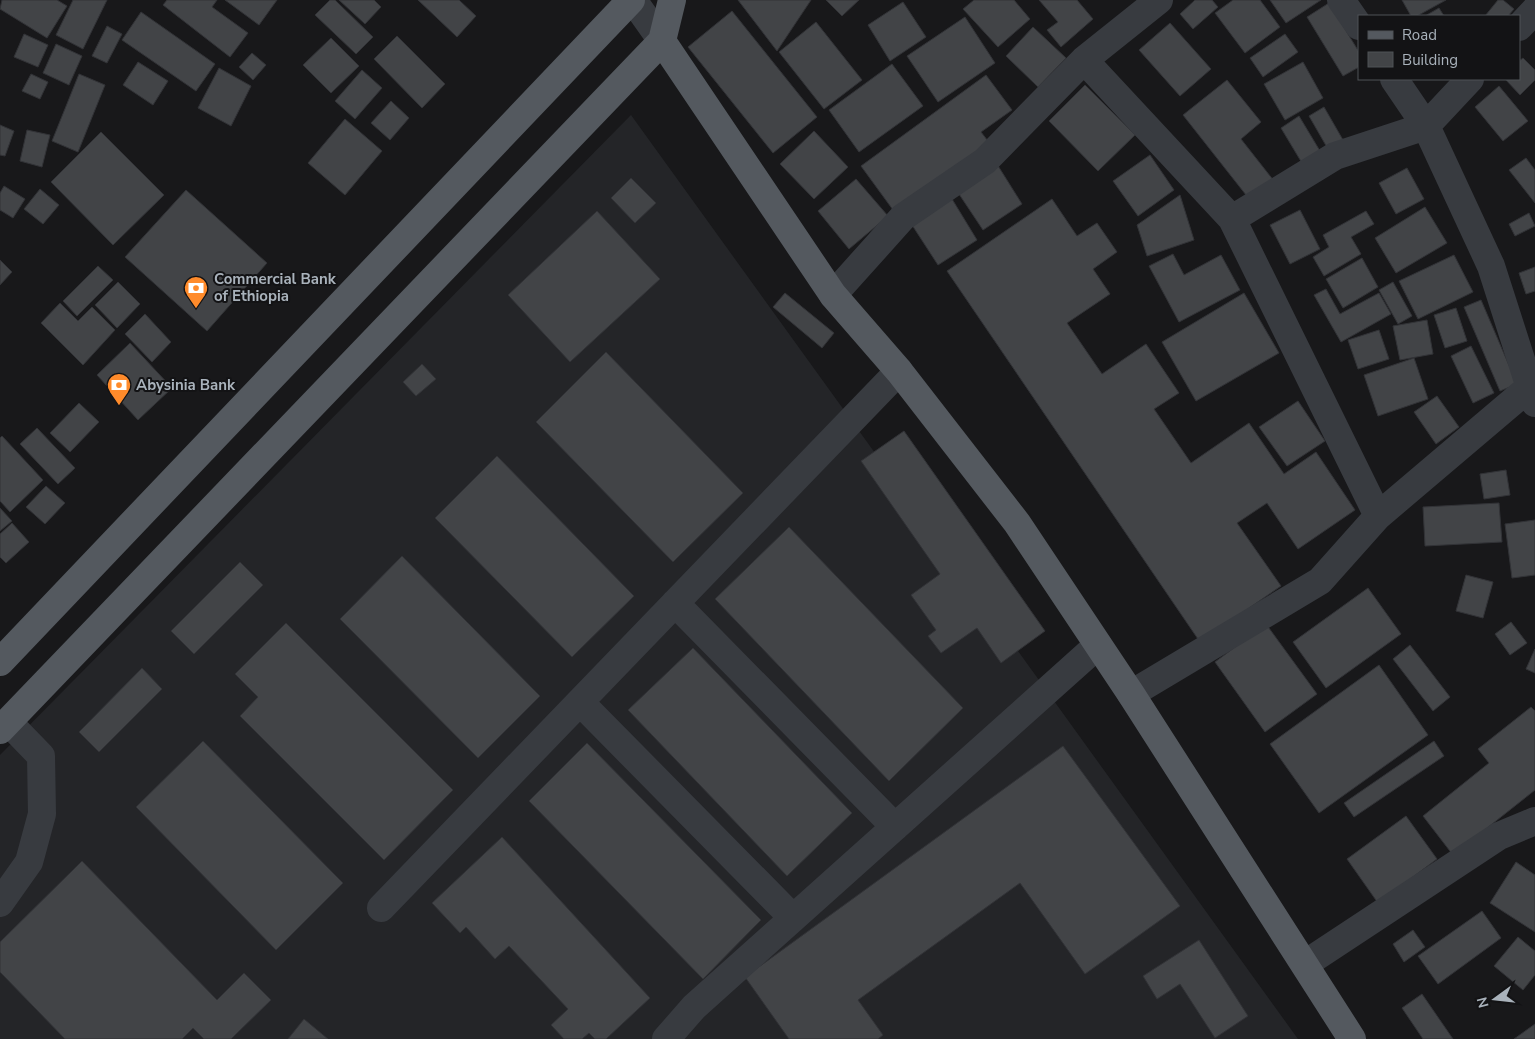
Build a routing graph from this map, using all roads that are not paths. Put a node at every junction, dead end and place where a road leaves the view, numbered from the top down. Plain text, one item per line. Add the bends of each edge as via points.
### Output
1 (632, 0) edge
2 (672, 0) edge
3 (1159, 0) edge
4 (1341, 0) edge
5 (1535, 10) edge
6 (1358, 25) edge
7 (1520, 26) edge
8 (662, 41) junction
9 (1084, 60) junction
10 (1395, 80) edge
11 (1469, 80) edge
12 (1426, 126) junction
13 (1232, 219) junction
14 (834, 295) junction
15 (899, 371) junction
16 (1533, 392) edge
17 (1378, 516) junction
18 (675, 603) junction
19 (1098, 645) junction
20 (0, 662) edge
21 (1131, 694) junction
22 (580, 702) junction
23 (4, 726) edge
24 (1535, 821) edge
25 (895, 827) junction
26 (0, 903) edge
27 (380, 908) dead end
28 (793, 918) junction
29 (1305, 964) junction
30 (666, 1039) edge
31 (1352, 1039) edge

1 - 8 street
1 - 20 main road
2 - 8 main road
3 - 9 street
4 - 6 street
5 - 7 street
8 - 14 main road
8 - 23 main road
9 - 13 street
9 - 14 street via 985,160 903,217
10 - 12 street
11 - 12 street
12 - 13 street via 1335,156
12 - 16 street via 1492,266
13 - 17 street
14 - 15 main road
15 - 18 street
15 - 19 main road via 1017,522
16 - 17 street
17 - 21 street via 1320,581
18 - 22 street
18 - 25 street
19 - 21 main road
19 - 25 street
21 - 29 main road
22 - 27 street
22 - 28 street
23 - 26 street via 41,756 42,814 30,862
24 - 29 street via 1499,836
25 - 28 street
28 - 30 street via 694,1007
29 - 31 main road

